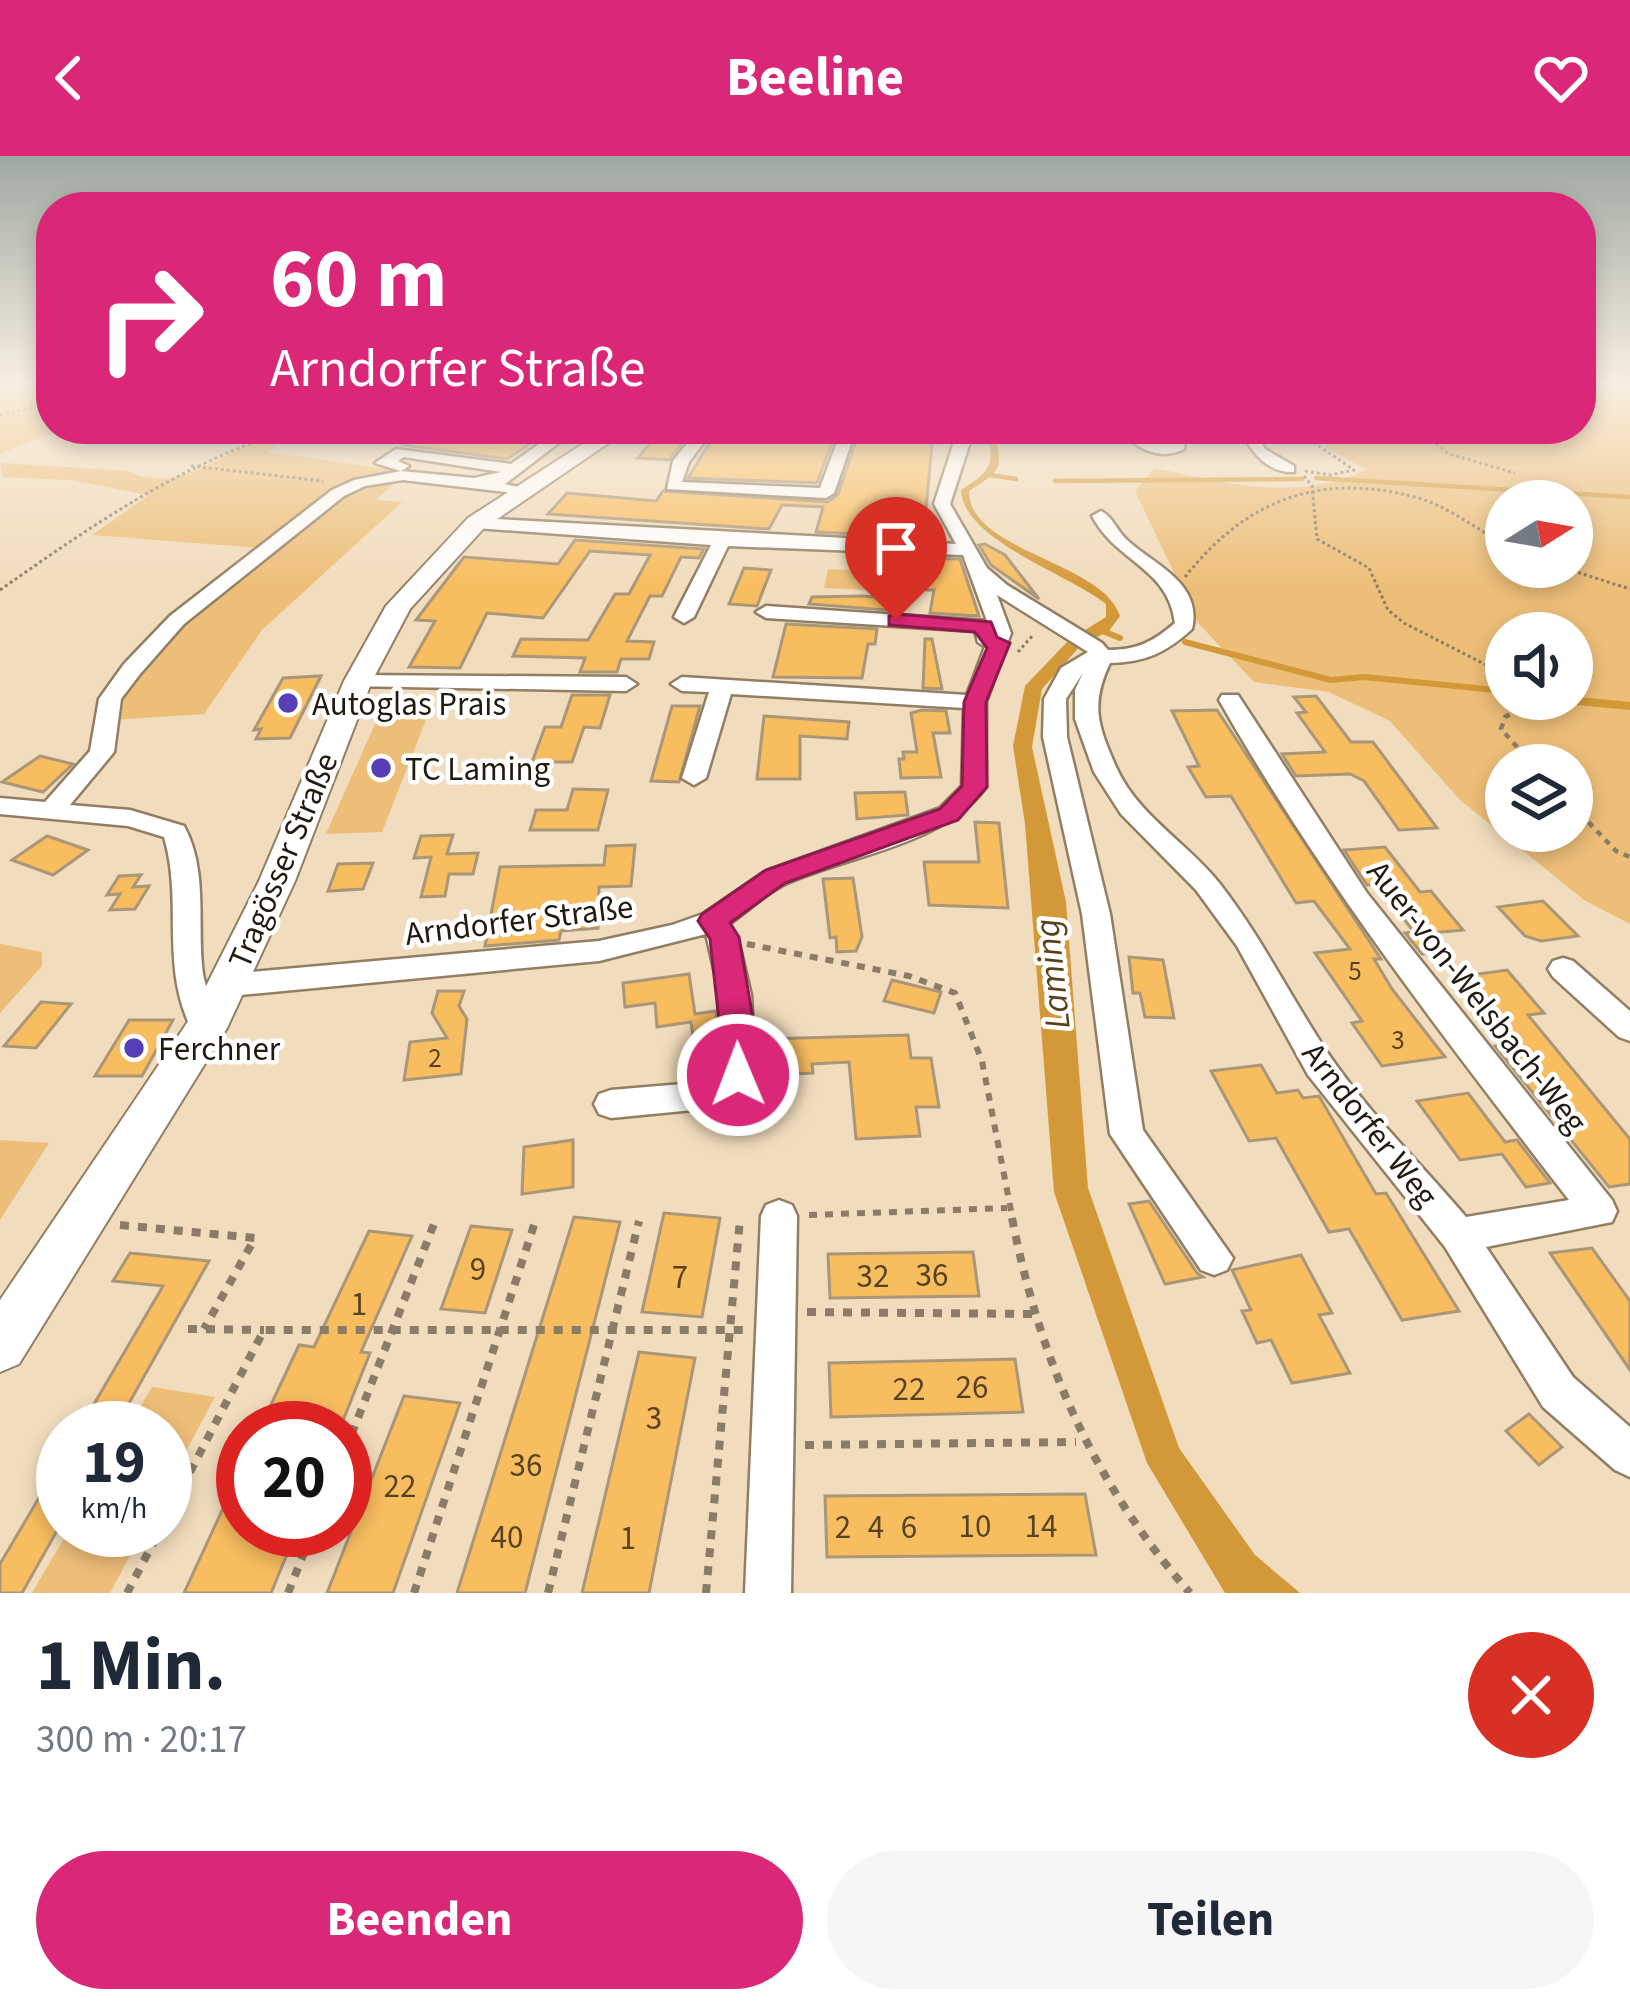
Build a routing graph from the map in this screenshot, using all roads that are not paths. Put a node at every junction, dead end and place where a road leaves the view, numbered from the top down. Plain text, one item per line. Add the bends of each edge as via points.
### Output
1 (399, 453) edge
2 (405, 453) edge
3 (544, 453) edge
4 (570, 453) edge
5 (687, 453) edge
6 (840, 453) edge
7 (958, 453) edge
8 (1261, 453) edge
9 (1288, 469) road end
10 (515, 480) junction
11 (1101, 516) dead end
12 (476, 523) junction
13 (722, 540) junction
14 (971, 555) junction
15 (766, 612) dead end
16 (684, 617) dead end
17 (1083, 641) junction
18 (1000, 643) junction
19 (358, 681) junction
20 (626, 684) dead end
21 (682, 684) dead end
22 (722, 686) junction
23 (1230, 700) dead end
24 (975, 702) junction
25 (694, 778) dead end
26 (0, 806) edge
27 (54, 808) junction
28 (718, 929) junction
29 (1563, 969) dead end
30 (229, 985) junction
31 (206, 1028) junction
32 (1630, 1029) edge
33 (611, 1105) dead end
34 (1615, 1212) edge
35 (760, 1217) road end
36 (1458, 1235) junction
37 (1214, 1258) dead end
38 (0, 1346) edge
39 (1630, 1455) edge
40 (767, 1593) edge

1 - 10 street via 383,463
2 - 10 street
3 - 10 street
4 - 10 main road, Tragösser Straße
5 - 6 street via 673,486 826,493
7 - 14 street via 942,504
8 - 9 street
10 - 12 main road, Tragösser Straße
10 - 27 street via 395,474 353,484 177,620 110,699 102,752
11 - 17 street via 1108,536 1174,581 1185,626 1137,656
12 - 13 street
12 - 19 main road, Tragösser Straße via 399,606
13 - 14 street
13 - 16 street
14 - 17 street via 1000,589
14 - 18 street via 995,608
15 - 18 street via 984,626 988,642
17 - 36 street, Arndorfer Weg via 1086,719 1106,772 1130,809 1206,884 1319,1066
17 - 37 street via 1083,662 1060,685 1055,737 1096,914 1127,1134
18 - 24 street, Arndorfer Straße
19 - 20 street
19 - 30 main road, Tragösser Straße
21 - 22 street
22 - 24 street
22 - 25 street
23 - 34 street, Auer-von-Welsbach-Weg via 1279,789 1361,907
24 - 28 street, Arndorfer Straße via 974,787 962,804 928,824 776,877
26 - 27 street
27 - 31 street via 175,832 184,860 187,972
28 - 30 street, Arndorfer Straße via 599,951
28 - 33 street via 742,1048 738,1075 714,1095
29 - 32 street
30 - 31 main road, Tragösser Straße
31 - 38 main road, Tragösser Straße
34 - 36 street, Auer-von-Welsbach-Weg
35 - 40 street via 776,1323
36 - 39 street, Arndorfer Weg via 1558,1392

